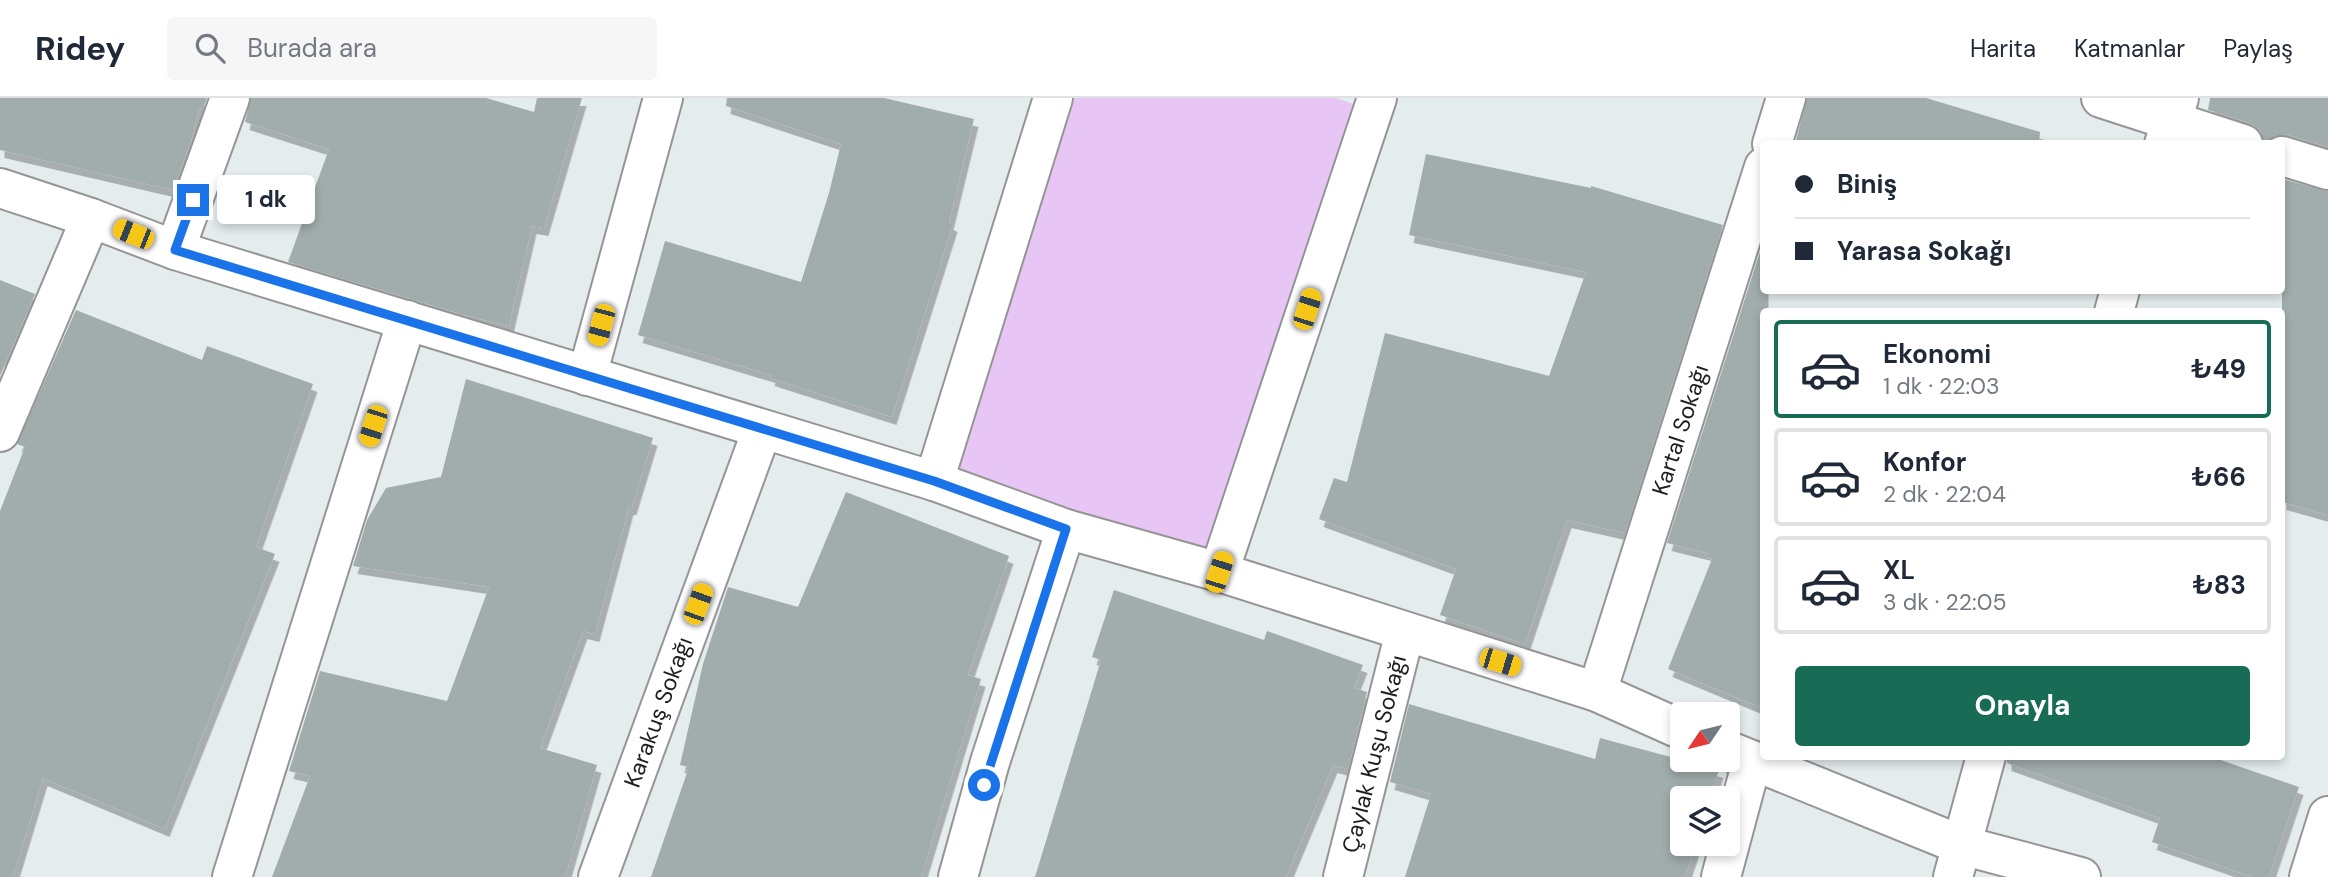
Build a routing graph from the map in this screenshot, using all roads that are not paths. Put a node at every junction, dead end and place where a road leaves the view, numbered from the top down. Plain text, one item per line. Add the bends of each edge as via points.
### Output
1 (230, 98) edge
2 (663, 98) edge
3 (1054, 98) edge
4 (1377, 98) edge
5 (1786, 98) edge
6 (2101, 98) edge
7 (2171, 121) edge
8 (1773, 140) edge
9 (2230, 140) edge
10 (2285, 157) edge
11 (2328, 170) edge
12 (1760, 180) edge
13 (0, 188) edge
14 (91, 218) junction
15 (175, 250) junction
16 (407, 320) junction
17 (587, 376) junction
18 (762, 430) junction
19 (0, 432) edge
20 (934, 481) junction
21 (1066, 529) junction
22 (1219, 572) junction
23 (1405, 632) junction
24 (1597, 692) junction
25 (1670, 725) edge
26 (1740, 756) edge
27 (1985, 760) edge
28 (1737, 772) edge
29 (2328, 816) edge
30 (1957, 861) edge
31 (232, 877) edge
32 (598, 877) edge
33 (958, 877) edge
34 (1343, 877) edge
35 (1721, 877) edge
36 (2081, 877) edge
37 (2309, 877) edge

1 - 15 street
2 - 17 street
3 - 20 street
4 - 22 street
5 - 8 street
6 - 7 street
7 - 9 street
10 - 11 street
12 - 24 street, Kartal Sokağı
13 - 14 street
14 - 15 street
14 - 19 street
15 - 16 street
16 - 17 street
16 - 31 street
17 - 18 street
18 - 20 street
18 - 32 street, Karakuş Sokağı
20 - 21 street
21 - 22 street
21 - 33 street via 990,762
22 - 23 street
23 - 24 street
23 - 34 street, Çaylak Kuşu Sokağı
24 - 25 street
26 - 30 street
27 - 30 street
28 - 35 street
29 - 37 street
30 - 36 street

